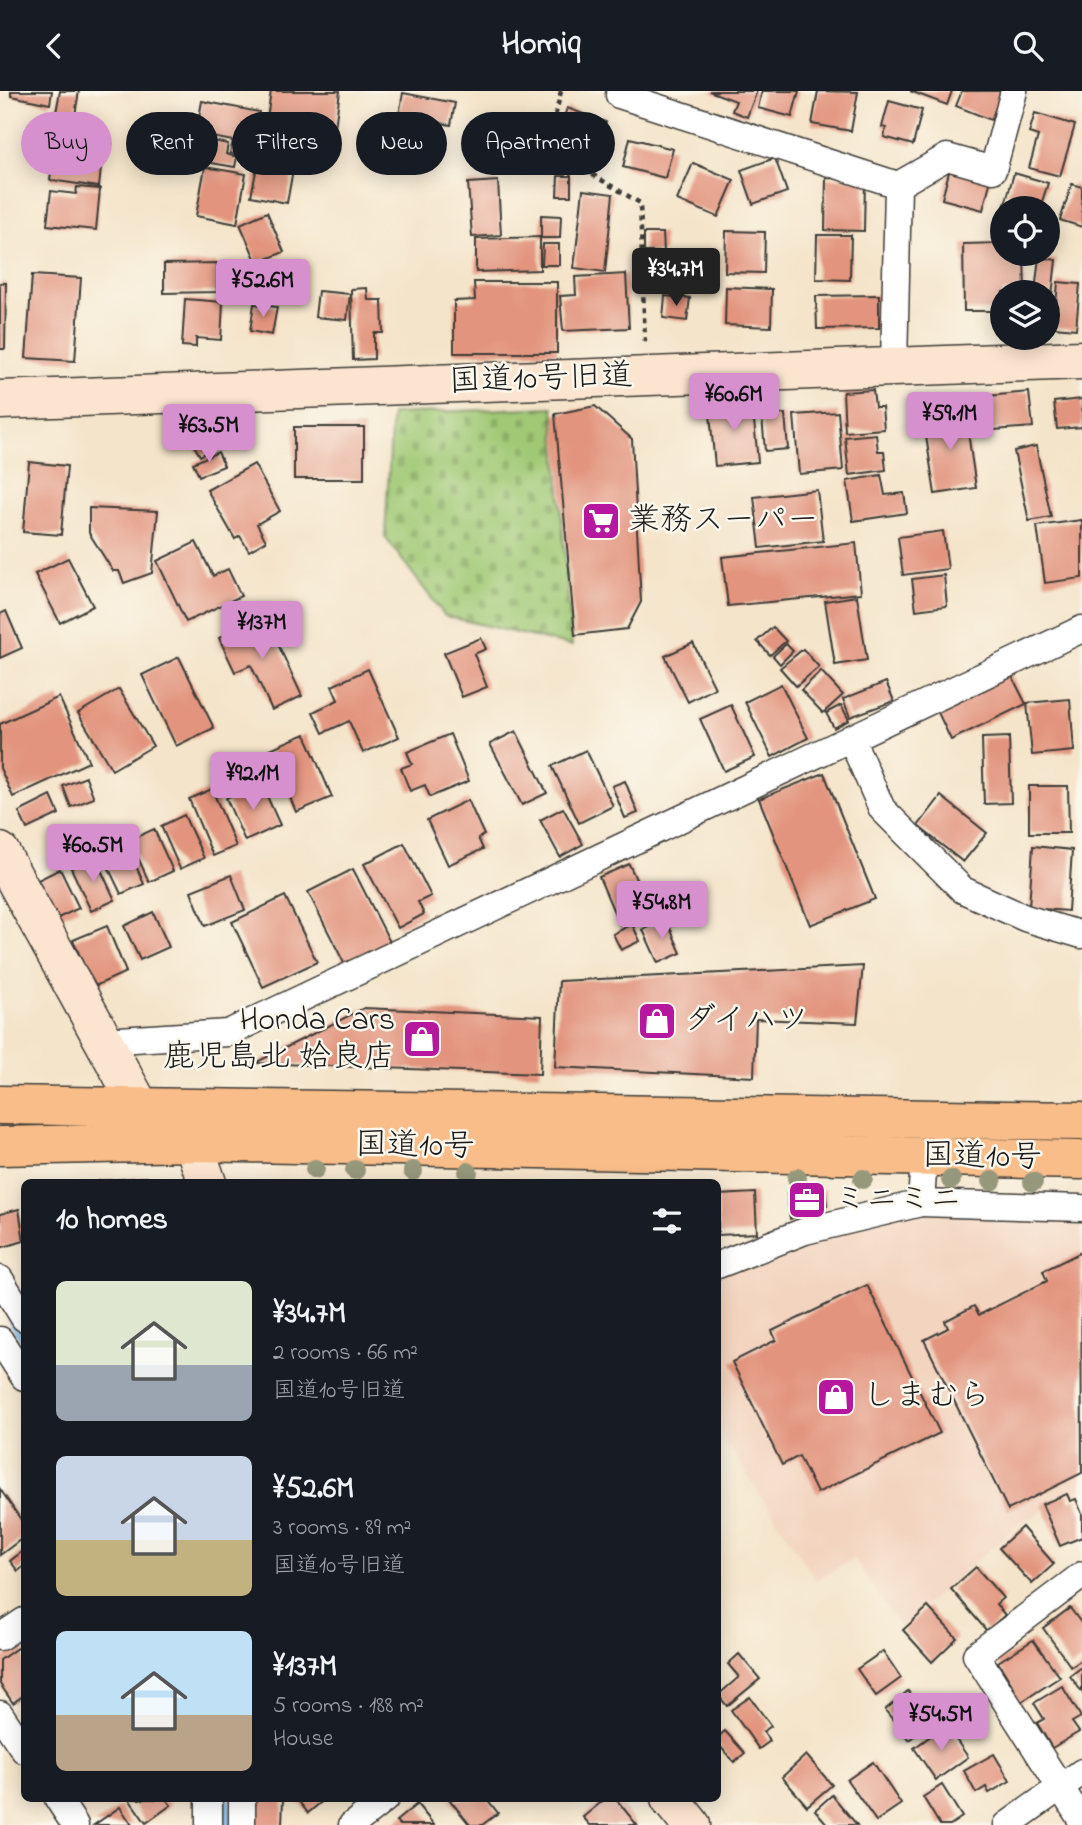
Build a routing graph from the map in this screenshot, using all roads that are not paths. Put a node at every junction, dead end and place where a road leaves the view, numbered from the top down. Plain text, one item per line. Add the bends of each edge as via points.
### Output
1 (621, 91) edge
2 (1014, 91) edge
3 (898, 185) junction
4 (1082, 359) edge
5 (894, 366) junction
6 (0, 400) edge
7 (1082, 629) edge
8 (851, 738) junction
9 (0, 852) edge
10 (1082, 935) edge
11 (103, 1041) junction
12 (0, 1105) edge
13 (140, 1107) junction
14 (1082, 1121) edge
15 (193, 1142) junction
16 (0, 1146) edge
17 (924, 1158) junction
18 (1082, 1160) edge
19 (206, 1179) edge
20 (920, 1203) junction
21 (1082, 1207) edge
22 (721, 1264) edge
23 (0, 1279) edge
24 (21, 1313) edge
25 (0, 1340) edge
26 (21, 1372) edge
27 (1082, 1575) edge
28 (21, 1623) edge
29 (0, 1637) edge
30 (0, 1714) edge
31 (21, 1746) edge
32 (1072, 1779) edge
33 (60, 1802) edge
34 (209, 1802) edge
35 (242, 1802) edge
36 (381, 1802) edge
37 (672, 1802) edge
38 (1082, 1821) edge
39 (75, 1825) edge
40 (209, 1825) edge
41 (242, 1825) edge
42 (352, 1825) edge
43 (691, 1825) edge
44 (1007, 1825) edge

1 - 3 street via 620,95
2 - 3 street via 993,170 947,157
3 - 5 street
4 - 5 street, 国道10号旧道
5 - 6 street, 国道10号旧道
7 - 8 street
8 - 10 street via 882,810 963,890 1025,918
8 - 11 street via 228,1033
9 - 11 street
11 - 13 street
12 - 13 highway, 国道10号
13 - 14 highway, 国道10号
13 - 15 street
15 - 16 highway, 国道10号
15 - 17 highway, 国道10号
15 - 19 street
17 - 18 highway, 国道10号
17 - 20 street
20 - 21 street
20 - 22 street via 806,1231
23 - 24 street
25 - 26 street
27 - 32 street via 976,1655
28 - 29 street
30 - 31 street
32 - 38 street
32 - 44 street
33 - 39 street
34 - 40 street
35 - 41 street
36 - 42 street
37 - 43 street

